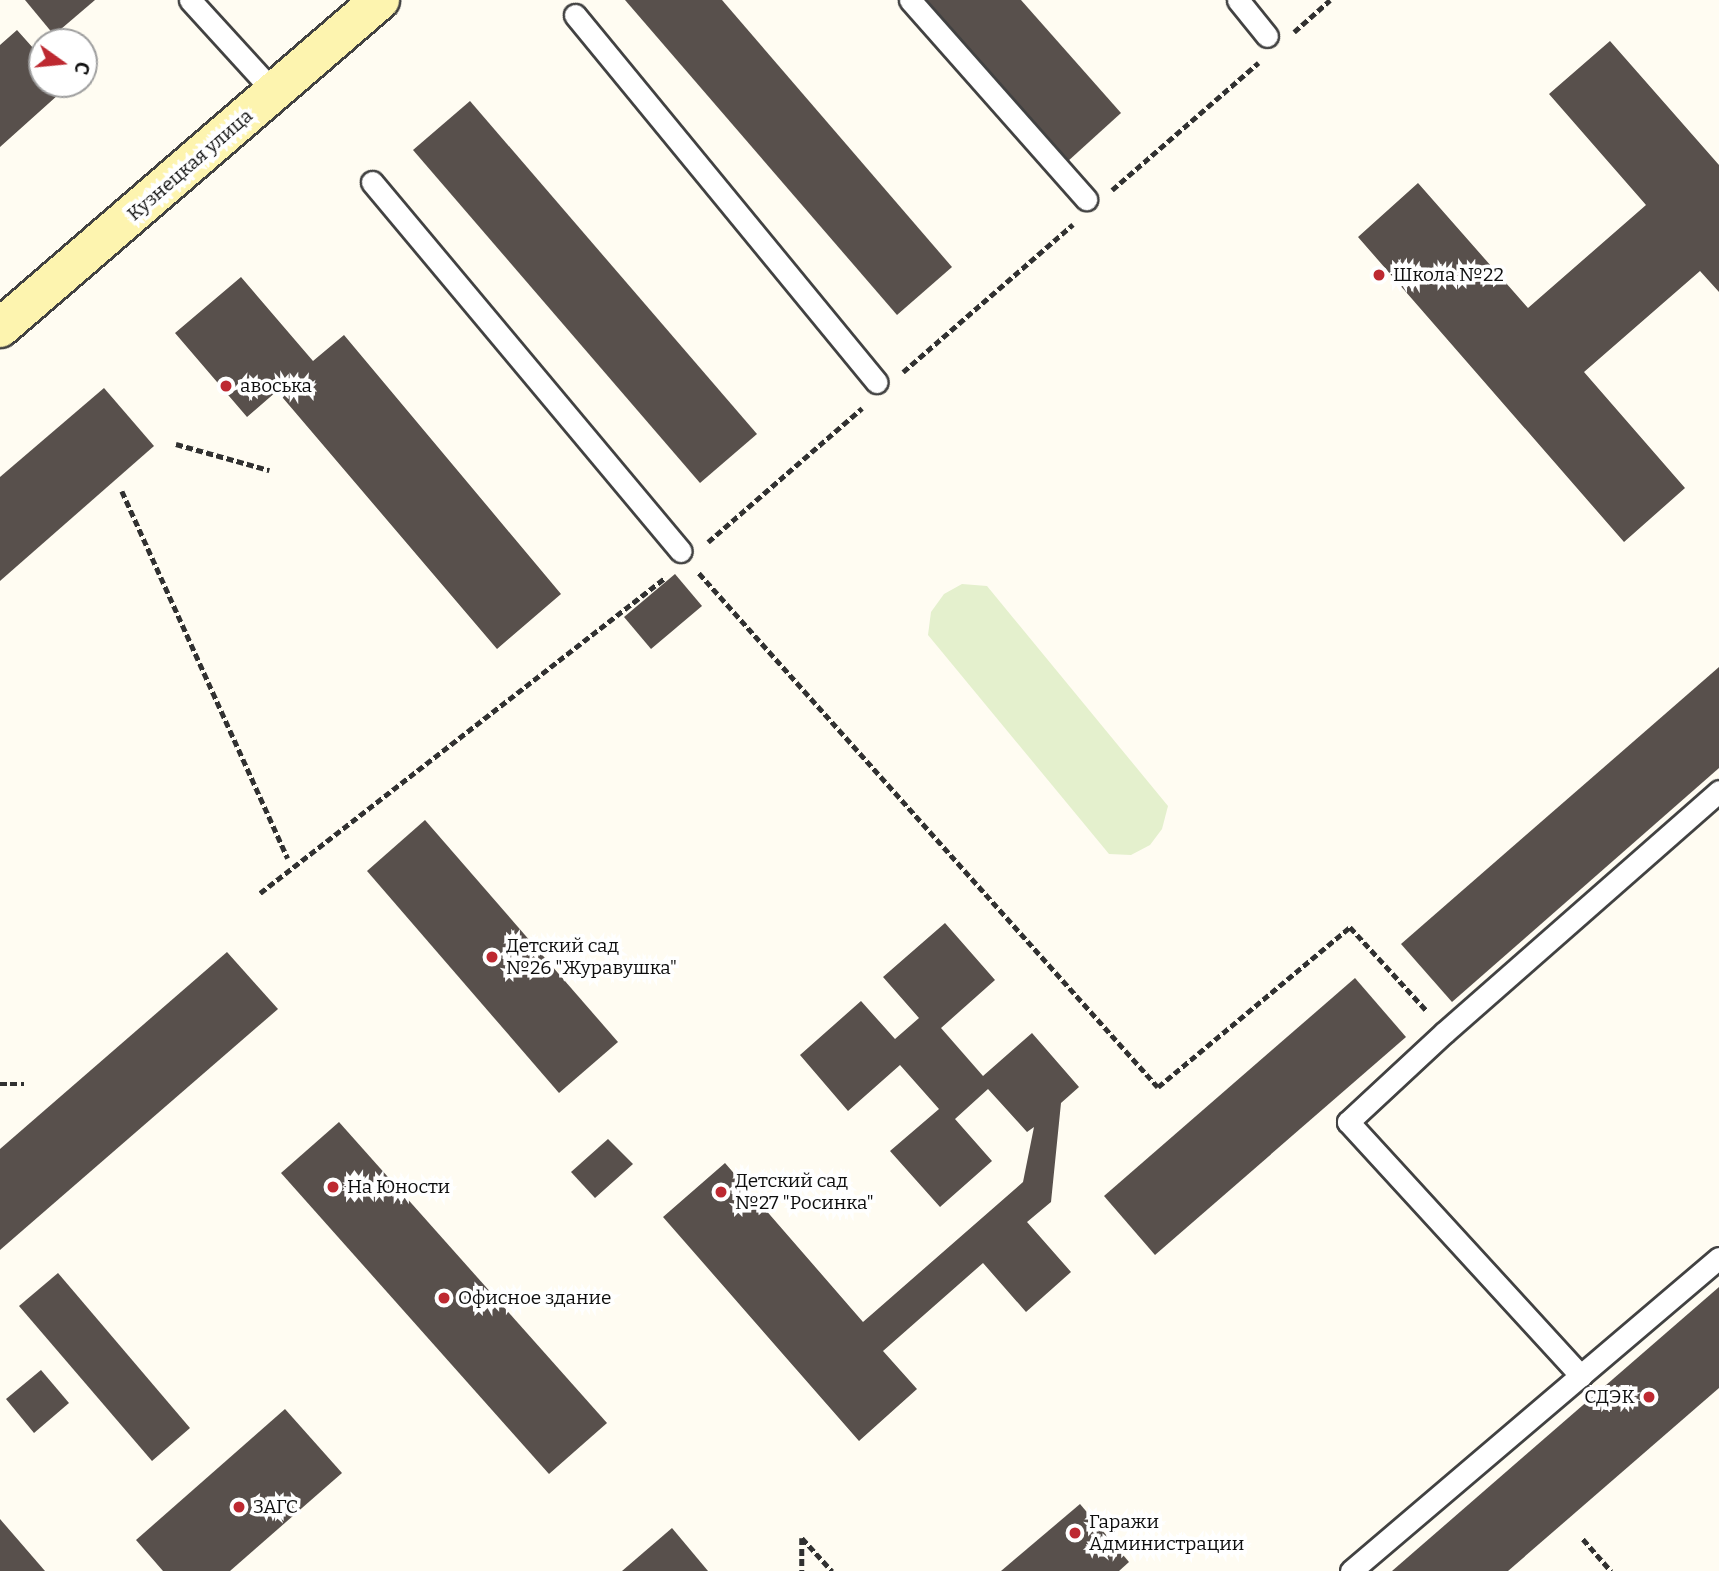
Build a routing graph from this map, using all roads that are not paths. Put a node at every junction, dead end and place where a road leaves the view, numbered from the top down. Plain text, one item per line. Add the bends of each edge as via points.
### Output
1 (190, 0) edge
2 (380, 0) edge
3 (910, 0) edge
4 (1238, 0) edge
5 (575, 15) dead end
6 (1274, 42) road end
7 (274, 92) junction
8 (372, 182) dead end
9 (1086, 198) dead end
10 (0, 328) edge
11 (876, 382) dead end
12 (684, 556) road end
13 (1719, 791) edge
14 (1719, 1258) edge
15 (1581, 1376) junction
16 (1351, 1571) edge

1 - 7 lane
2 - 7 main road, Кузнецкая улица
3 - 9 lane
4 - 6 lane
5 - 11 lane
7 - 10 main road, Кузнецкая улица
8 - 12 lane
13 - 15 lane via 1349,1122
14 - 15 lane
15 - 16 lane

